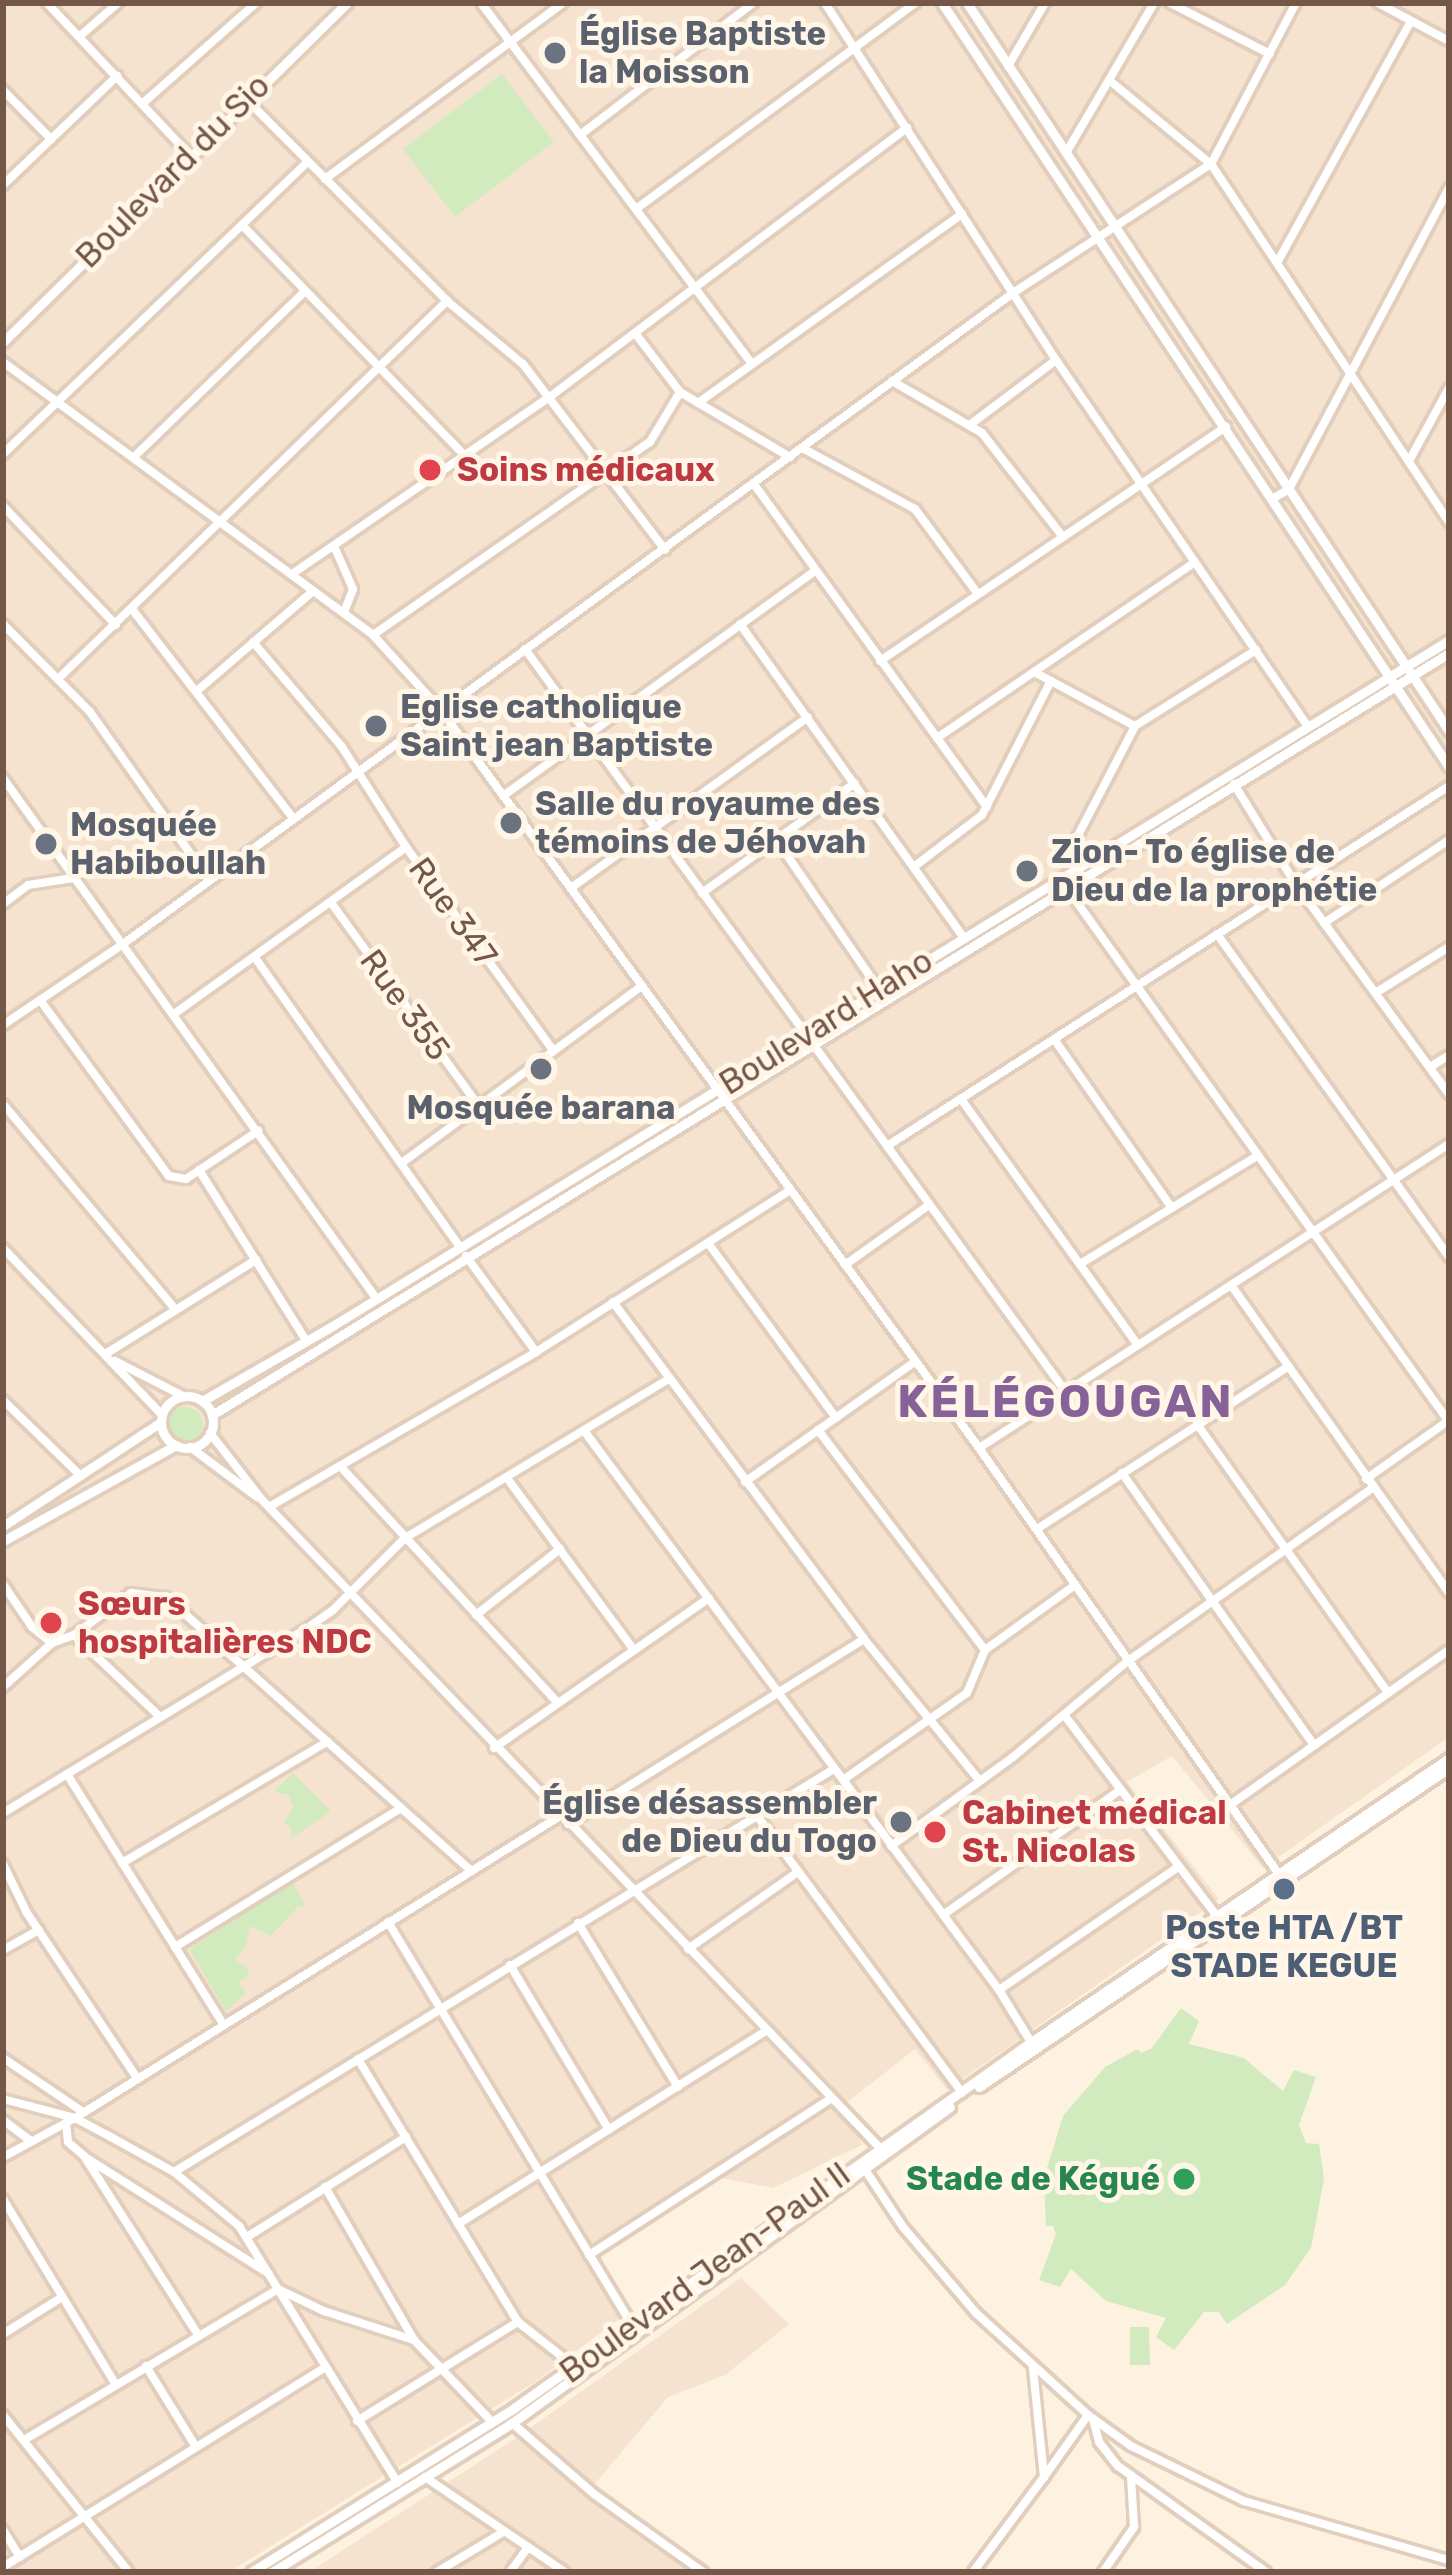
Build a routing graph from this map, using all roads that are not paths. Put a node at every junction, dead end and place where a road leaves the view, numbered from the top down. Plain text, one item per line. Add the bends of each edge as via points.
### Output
1 (47, 3) edge
2 (118, 3) edge
3 (256, 3) edge
4 (347, 3) edge
5 (481, 3) edge
6 (563, 3) edge
7 (753, 3) edge
8 (826, 3) edge
9 (915, 3) edge
10 (942, 3) edge
11 (967, 3) edge
12 (1045, 3) edge
13 (1154, 3) edge
14 (1170, 3) edge
15 (1296, 3) edge
16 (1378, 3) edge
17 (1411, 21) junction
18 (80, 35) junction
19 (1449, 41) edge
20 (511, 43) junction
21 (856, 49) junction
22 (1270, 54) junction
23 (1008, 66) junction
24 (117, 76) junction
25 (1109, 80) junction
26 (3, 90) edge
27 (245, 98) junction
28 (142, 104) junction
29 (907, 128) junction
30 (580, 135) junction
31 (52, 139) junction
32 (1066, 153) junction
33 (189, 154) junction
34 (308, 162) junction
35 (1211, 164) junction
36 (325, 179) junction
37 (3, 185) edge
38 (1449, 189) edge
39 (636, 209) junction
40 (962, 214) junction
41 (1115, 224) junction
42 (242, 225) junction
43 (1098, 235) junction
44 (1278, 262) junction
45 (694, 289) junction
46 (305, 291) junction
47 (1012, 293) junction
48 (447, 301) junction
49 (635, 333) junction
50 (3, 342) edge
51 (1056, 360) junction
52 (3, 362) edge
53 (752, 363) junction
54 (378, 366) junction
55 (1350, 372) junction
56 (892, 381) junction
57 (1449, 388) edge
58 (680, 392) junction
59 (551, 396) junction
60 (57, 400) junction
61 (698, 403) junction
62 (970, 424) junction
63 (1226, 427) junction
64 (802, 448) junction
65 (3, 454) edge
66 (463, 454) junction
67 (136, 455) junction
68 (790, 458) junction
69 (1409, 461) junction
70 (608, 472) junction
71 (754, 484) junction
72 (1142, 484) junction
73 (1288, 489) junction
74 (1271, 499) junction
75 (3, 506) edge
76 (222, 519) junction
77 (1449, 521) edge
78 (1063, 537) junction
79 (334, 546) junction
80 (665, 550) junction
81 (1195, 562) junction
82 (815, 571) junction
83 (292, 574) junction
84 (313, 591) junction
85 (978, 594) junction
86 (132, 609) junction
87 (344, 613) junction
88 (3, 624) edge
89 (740, 624) junction
90 (116, 625) junction
91 (373, 635) junction
92 (1449, 640) edge
93 (254, 642) junction
94 (525, 650) junction
95 (1256, 650) junction
96 (1449, 652) edge
97 (880, 661) junction
98 (1410, 671) junction
99 (1036, 672) junction
100 (60, 677) junction
101 (1051, 681) junction
102 (1392, 682) junction
103 (198, 691) junction
104 (440, 710) junction
105 (808, 717) junction
106 (1135, 726) junction
107 (1308, 726) junction
108 (1449, 731) edge
109 (587, 735) junction
110 (937, 738) junction
111 (1449, 767) edge
112 (357, 771) junction
113 (3, 778) edge
114 (855, 782) junction
115 (1234, 784) junction
116 (1449, 786) edge
117 (503, 796) junction
118 (987, 807) junction
119 (292, 817) junction
120 (655, 828) junction
121 (776, 839) junction
122 (1449, 840) edge
123 (406, 847) junction
124 (1082, 865) junction
125 (915, 866) junction
126 (75, 878) junction
127 (208, 880) junction
128 (1063, 883) junction
129 (1295, 883) junction
130 (571, 888) junction
131 (702, 892) junction
132 (3, 904) edge
133 (332, 904) junction
134 (1324, 923) junction
135 (1217, 934) junction
136 (966, 941) junction
137 (123, 944) junction
138 (1449, 946) edge
139 (256, 959) junction
140 (642, 986) junction
141 (1136, 987) junction
142 (880, 990) junction
143 (1377, 992) junction
144 (40, 1000) junction
145 (880, 1003) junction
146 (174, 1014) junction
147 (3, 1025) edge
148 (809, 1038) junction
149 (1054, 1039) junction
150 (554, 1050) junction
151 (1449, 1055) edge
152 (1430, 1067) junction
153 (1449, 1094) edge
154 (718, 1095) junction
155 (961, 1099) junction
156 (3, 1104) edge
157 (479, 1106) junction
158 (258, 1131) junction
159 (1449, 1144) edge
160 (886, 1147) junction
161 (1256, 1157) junction
162 (403, 1162) junction
163 (199, 1170) junction
164 (1393, 1180) junction
165 (790, 1190) junction
166 (929, 1205) junction
167 (1172, 1208) junction
168 (1312, 1232) junction
169 (708, 1243) junction
170 (3, 1248) edge
171 (462, 1250) junction
172 (1449, 1257) edge
173 (256, 1260) junction
174 (1080, 1264) junction
175 (845, 1265) junction
176 (1231, 1285) junction
177 (376, 1298) junction
178 (613, 1303) junction
179 (175, 1309) junction
180 (307, 1342) junction
181 (1138, 1345) junction
182 (536, 1352) junction
183 (111, 1357) junction
184 (916, 1361) junction
185 (1286, 1367) junction
186 (669, 1378) junction
187 (1066, 1392) junction
188 (183, 1396) junction
189 (3, 1400) edge
190 (202, 1401) junction
191 (8, 1411) edge
192 (212, 1415) junction
193 (836, 1418) junction
194 (161, 1419) junction
195 (1449, 1421) edge
196 (1197, 1424) junction
197 (818, 1430) junction
198 (585, 1432) junction
199 (210, 1433) junction
200 (176, 1445) junction
201 (190, 1448) junction
202 (980, 1448) junction
203 (340, 1466) junction
204 (1122, 1473) junction
205 (82, 1477) junction
206 (507, 1478) junction
207 (745, 1482) junction
208 (1369, 1484) junction
209 (266, 1504) junction
210 (3, 1526) edge
211 (1036, 1529) junction
212 (405, 1538) junction
213 (3, 1541) edge
214 (1286, 1549) junction
215 (560, 1550) junction
216 (3, 1584) edge
217 (1075, 1585) junction
218 (1449, 1593) edge
219 (351, 1594) junction
220 (709, 1598) junction
221 (1212, 1601) junction
222 (476, 1615) junction
223 (74, 1635) junction
224 (864, 1639) junction
225 (52, 1643) junction
226 (634, 1650) junction
227 (985, 1650) junction
228 (1449, 1650) edge
229 (1128, 1661) junction
230 (244, 1664) junction
231 (3, 1687) edge
232 (775, 1691) junction
233 (1388, 1693) junction
234 (558, 1703) junction
235 (159, 1716) junction
236 (1065, 1716) junction
237 (932, 1722) junction
238 (328, 1741) junction
239 (1314, 1745) junction
240 (494, 1748) junction
241 (1449, 1758) edge
242 (1449, 1768) edge
243 (834, 1769) junction
244 (67, 1774) junction
245 (842, 1780) junction
246 (980, 1781) junction
247 (1120, 1790) junction
248 (1230, 1805) junction
249 (400, 1808) junction
250 (3, 1814) edge
251 (758, 1817) junction
252 (564, 1820) junction
253 (891, 1846) junction
254 (122, 1863) junction
255 (3, 1864) edge
256 (1178, 1868) junction
257 (471, 1871) junction
258 (798, 1872) junction
259 (1278, 1873) junction
260 (632, 1890) junction
261 (943, 1915) junction
262 (1216, 1915) junction
263 (388, 1922) junction
264 (578, 1923) junction
265 (39, 1930) junction
266 (175, 1947) junction
267 (688, 1948) junction
268 (3, 1950) edge
269 (510, 1965) junction
270 (999, 1990) junction
271 (440, 2008) junction
272 (224, 2024) junction
273 (767, 2030) junction
274 (1031, 2042) junction
275 (3, 2058) edge
276 (358, 2059) junction
277 (137, 2078) junction
278 (679, 2087) junction
279 (962, 2092) junction
280 (832, 2098) junction
281 (3, 2099) edge
282 (75, 2118) junction
283 (3, 2120) edge
284 (610, 2130) junction
285 (406, 2137) junction
286 (30, 2140) junction
287 (880, 2148) junction
288 (3, 2157) edge
289 (85, 2157) junction
290 (862, 2166) junction
291 (174, 2172) junction
292 (540, 2173) junction
293 (325, 2187) junction
294 (3, 2199) edge
295 (458, 2224) junction
296 (247, 2237) junction
297 (590, 2255) junction
298 (269, 2274) junction
299 (278, 2289) junction
300 (62, 2297) junction
301 (518, 2322) junction
302 (632, 2325) junction
303 (3, 2334) edge
304 (198, 2335) junction
305 (414, 2340) junction
306 (146, 2366) junction
307 (575, 2366) junction
308 (1033, 2367) junction
309 (324, 2368) junction
310 (441, 2372) junction
311 (116, 2385) junction
312 (3, 2415) edge
313 (1090, 2417) junction
314 (357, 2421) junction
315 (492, 2422) junction
316 (512, 2423) junction
317 (24, 2440) junction
318 (196, 2447) junction
319 (423, 2475) junction
320 (1131, 2476) junction
321 (1044, 2477) junction
322 (399, 2485) junction
323 (84, 2516) junction
324 (3, 2530) edge
325 (505, 2531) junction
326 (528, 2547) junction
327 (20, 2558) junction
328 (1449, 2560) edge
329 (3, 2567) edge
330 (692, 2569) edge
331 (129, 2572) edge
332 (251, 2572) edge
333 (272, 2572) edge
334 (437, 2572) edge
335 (510, 2572) edge
336 (565, 2572) edge
337 (704, 2572) edge
338 (974, 2572) edge
339 (1103, 2572) edge
340 (1266, 2572) edge

1 - 18 street
2 - 18 street
3 - 28 street
4 - 27 main road, Boulevard du Sio
5 - 20 street
6 - 20 street
7 - 30 street
8 - 21 street
9 - 21 street
10 - 43 main road
11 - 23 main road
12 - 23 street
13 - 25 street
14 - 22 street
15 - 22 street
16 - 17 street
17 - 19 street
17 - 44 street
18 - 24 street
20 - 30 street
20 - 36 street
21 - 29 street
21 - 39 street
22 - 35 street
23 - 32 main road
24 - 28 street
24 - 31 street
25 - 32 street
25 - 35 street
26 - 31 street
27 - 33 main road, Boulevard du Sio
27 - 34 street
28 - 33 street
29 - 40 street
29 - 45 street
30 - 39 street
31 - 37 street
32 - 41 main road
33 - 50 main road, Boulevard du Sio
34 - 36 street
34 - 42 street
35 - 41 street
35 - 44 street
36 - 48 street
38 - 55 street
39 - 45 street
40 - 47 street
40 - 53 street
41 - 43 street
41 - 73 main road
42 - 46 street
42 - 60 street
43 - 47 street
43 - 63 main road
44 - 55 street
45 - 49 street
45 - 53 street
46 - 54 street
46 - 67 street
47 - 51 street
47 - 56 street
48 - 54 street
48 - 59 street
49 - 58 street
49 - 59 street
51 - 62 street
51 - 72 street
52 - 60 street
53 - 61 street
54 - 66 street
54 - 76 street
55 - 69 street
55 - 73 street
56 - 62 street
56 - 64 street
57 - 69 street
58 - 61 street
58 - 70 street via 650,442
59 - 66 street
59 - 70 street
60 - 65 street
60 - 67 street
61 - 68 street
62 - 78 street
63 - 72 street
63 - 74 main road
64 - 68 street
64 - 85 street via 916,509
66 - 79 street
67 - 76 street
68 - 71 street
69 - 77 street
70 - 80 street
70 - 91 street
71 - 80 street
71 - 82 street
72 - 78 street
72 - 81 street
73 - 74 street
73 - 98 main road
74 - 102 main road
75 - 90 street
76 - 83 street
76 - 86 street
78 - 85 street
79 - 83 street
79 - 87 street via 353,589
80 - 94 street
81 - 95 street
81 - 99 street
82 - 89 street
82 - 97 street
83 - 84 street
84 - 87 street
84 - 93 street
85 - 97 street
86 - 90 street
86 - 103 street
87 - 91 street
88 - 100 street
89 - 105 street
89 - 109 street
90 - 100 street
91 - 104 street
92 - 98 main road, Boulevard Haho
93 - 103 street
93 - 112 street, Rue 347
94 - 104 street
94 - 109 street
95 - 106 street
95 - 107 street
96 - 98 main road, Boulevard Haho
97 - 110 street
98 - 102 main road, Boulevard Haho
98 - 108 main road
99 - 101 street
99 - 110 street
100 - 127 street
101 - 106 street
101 - 118 street
102 - 107 main road, Boulevard Haho
102 - 111 main road
102 - 115 main road, Boulevard Haho
103 - 119 street
104 - 112 street
104 - 117 street
105 - 114 street
105 - 120 street
106 - 124 street via 1075,841
107 - 124 main road, Boulevard Haho
109 - 117 street
109 - 120 street
110 - 118 street
112 - 119 street
112 - 123 street, Rue 347
113 - 126 street
114 - 121 street
114 - 125 street
115 - 128 main road, Boulevard Haho
115 - 129 street
116 - 129 street
117 - 130 street
118 - 125 street
119 - 127 street
120 - 130 street
120 - 131 street
121 - 131 street
121 - 142 street
122 - 134 street
123 - 133 street
123 - 150 street, Rue 347
124 - 128 main road, Boulevard Haho
125 - 136 street
126 - 132 street via 28,885
126 - 137 street
127 - 137 street
128 - 136 main road, Boulevard Haho
128 - 141 street
129 - 134 street
129 - 135 street
130 - 140 street
131 - 148 street
133 - 139 street
133 - 157 street, Rue 355
134 - 143 street
135 - 141 street
135 - 164 street
136 - 142 main road, Boulevard Haho
136 - 145 main road, Boulevard Haho
137 - 144 street
137 - 146 street
138 - 143 street
139 - 146 street
139 - 162 street
140 - 150 street
140 - 154 street
141 - 149 street
141 - 161 street
142 - 145 street
142 - 148 main road, Boulevard Haho
143 - 152 street
144 - 147 street
144 - 163 street via 169,1176 178,1181
145 - 148 main road, Boulevard Haho
146 - 158 street
148 - 154 main road, Boulevard Haho
148 - 160 street
149 - 155 street
149 - 167 street
150 - 157 street
151 - 152 street
152 - 153 street
154 - 165 street
154 - 171 main road, Boulevard Haho
155 - 160 street
155 - 174 street
156 - 179 street
157 - 162 street
158 - 163 street
158 - 177 street
159 - 164 street
160 - 166 street
161 - 167 street
161 - 168 street
162 - 171 street
163 - 173 street
164 - 168 street
164 - 172 street
165 - 169 street
165 - 175 street
166 - 175 street
166 - 187 street
167 - 174 street
168 - 176 street
168 - 195 street
169 - 178 street
169 - 193 street
170 - 183 street
171 - 177 main road, Boulevard Haho
171 - 182 street
171 - 192 main road, Boulevard Haho
173 - 179 street
173 - 180 street
174 - 181 street
175 - 184 street
176 - 181 street
176 - 185 street
177 - 180 main road, Boulevard Haho
178 - 182 street
178 - 186 street
179 - 183 street
180 - 190 main road, Boulevard Haho
181 - 187 street
182 - 203 street
183 - 188 street
183 - 194 street
184 - 193 street
184 - 202 street
185 - 196 street
185 - 208 street
186 - 198 street
186 - 207 street
187 - 202 street
188 - 190 main road
188 - 194 main road
189 - 191 street
190 - 192 main road
191 - 205 street
192 - 199 main road
193 - 197 street
194 - 200 main road
194 - 205 main road
195 - 208 street
196 - 204 street
196 - 214 street
197 - 207 street
197 - 227 street
198 - 206 street
198 - 220 street
199 - 201 main road
199 - 209 street
200 - 201 main road
200 - 213 main road
201 - 209 street
202 - 211 street
203 - 209 street
203 - 212 street
204 - 211 street
204 - 221 street
205 - 210 main road
206 - 212 street
206 - 215 street
207 - 224 street
208 - 214 street
208 - 218 street
209 - 219 street
211 - 217 street
212 - 219 street
212 - 222 street
214 - 221 street
214 - 233 street
215 - 222 street
215 - 226 street
216 - 225 street
217 - 227 street
217 - 229 street
219 - 230 street
219 - 240 street
220 - 226 street
220 - 232 street
221 - 229 street
221 - 239 street
222 - 234 street
223 - 225 street
223 - 230 street via 131,1593 149,1591
223 - 235 street
224 - 232 street
224 - 237 street
225 - 231 street
226 - 234 street
227 - 237 street via 968,1693
228 - 233 street
229 - 236 street
229 - 248 street
230 - 235 street
230 - 238 street
232 - 243 street
232 - 252 street
233 - 239 street
234 - 240 street
235 - 244 street
236 - 246 street
236 - 247 street
237 - 245 street
237 - 246 street
238 - 249 street
238 - 254 street
239 - 248 street
240 - 252 street
241 - 259 main road, Boulevard Jean-Paul II
242 - 290 main road, Boulevard Jean-Paul II
243 - 245 street
243 - 251 street
244 - 250 street
244 - 254 street
245 - 253 street
246 - 253 street
247 - 256 street
247 - 261 street
248 - 259 street
249 - 257 street
249 - 266 street
251 - 258 street
251 - 260 street
252 - 257 street
252 - 260 street
253 - 261 street
254 - 266 street
255 - 265 street
256 - 262 street
256 - 270 street
257 - 263 street
258 - 267 street
258 - 279 street
259 - 262 main road, Boulevard Jean-Paul II
260 - 264 street
260 - 267 street
261 - 270 street
262 - 274 main road, Boulevard Jean-Paul II
263 - 271 street
263 - 272 street
264 - 269 street
264 - 278 street
265 - 268 street
265 - 277 street
266 - 272 street
267 - 273 street
269 - 271 street
269 - 284 street
270 - 274 street
271 - 276 street
271 - 292 street
272 - 277 street
273 - 278 street
273 - 280 street
274 - 279 main road, Boulevard Jean-Paul II
275 - 282 street
276 - 285 street
276 - 291 street
277 - 282 street
278 - 284 street
279 - 287 main road, Boulevard Jean-Paul II
280 - 287 street
280 - 297 street
281 - 282 street
282 - 286 street
282 - 289 street via 65,2137
282 - 291 street
283 - 286 street
284 - 292 street
285 - 293 street
285 - 295 street
286 - 288 street
287 - 290 main road, Boulevard Jean-Paul II
289 - 298 street
289 - 304 street
290 - 302 main road, Boulevard Jean-Paul II
290 - 308 street via 950,2284
290 - 316 main road, Boulevard Jean-Paul II
291 - 296 street
292 - 295 street
292 - 297 street
293 - 296 street
293 - 305 street
294 - 300 street
295 - 301 street
296 - 298 street
297 - 302 street
298 - 299 street
299 - 304 street
299 - 305 street
299 - 309 street
300 - 303 street
300 - 311 street
301 - 307 street
301 - 310 street
302 - 307 main road, Boulevard Jean-Paul II
304 - 306 street
305 - 310 street
306 - 311 street
306 - 318 street
307 - 315 main road, Boulevard Jean-Paul II
308 - 313 street
308 - 321 street
309 - 314 street
309 - 318 street
310 - 314 street
310 - 315 street
311 - 317 street
312 - 317 street
313 - 320 street via 1099,2442
313 - 321 street
313 - 328 street via 1244,2501
314 - 322 street
315 - 319 main road, Boulevard Jean-Paul II
316 - 319 main road, Boulevard Jean-Paul II
316 - 330 street
317 - 323 street
318 - 323 street
319 - 322 main road, Boulevard Jean-Paul II
319 - 325 street
319 - 333 main road, Boulevard Jean-Paul II
320 - 339 street via 1134,2527
320 - 340 street
321 - 338 street
322 - 332 main road, Boulevard Jean-Paul II
323 - 327 street
323 - 331 street
324 - 327 street
325 - 326 street
325 - 334 street
326 - 335 street
326 - 336 street
327 - 329 street
330 - 337 street

